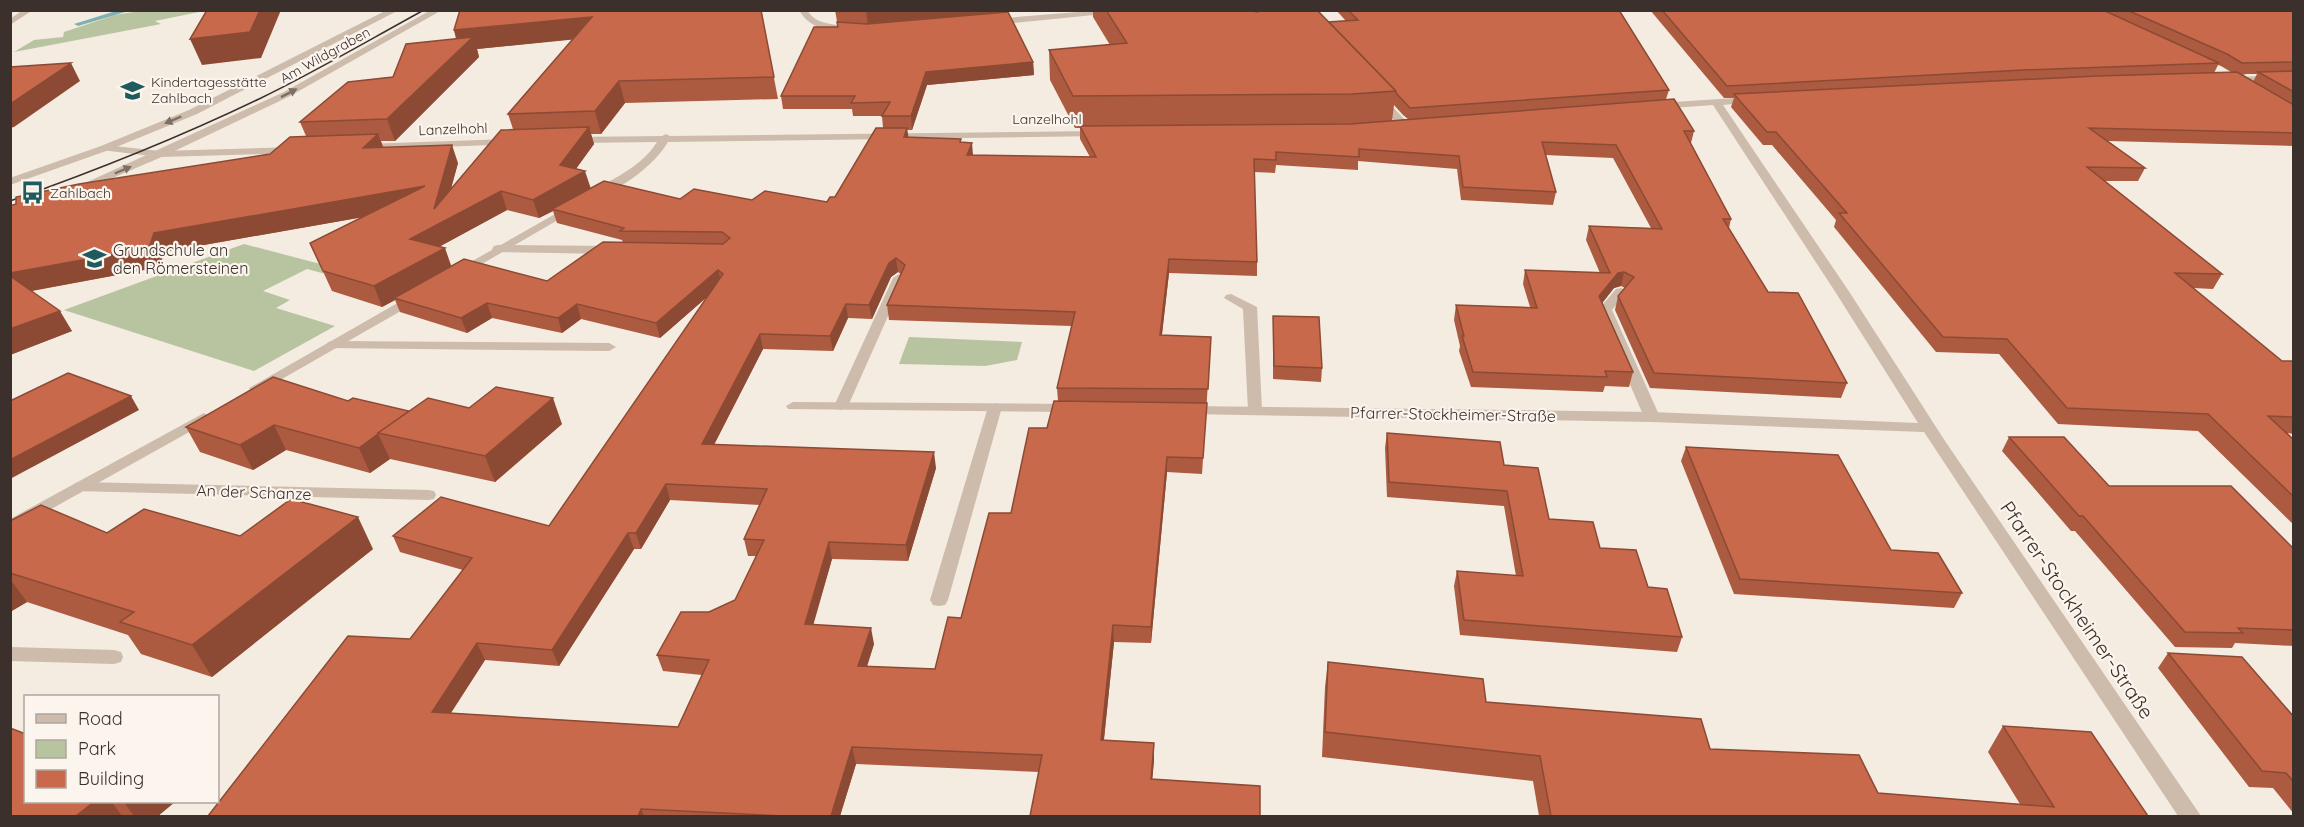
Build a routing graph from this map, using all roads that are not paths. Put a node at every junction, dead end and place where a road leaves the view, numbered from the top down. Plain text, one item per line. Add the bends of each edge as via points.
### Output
1 (395, 10) edge
2 (438, 10) edge
3 (803, 10) edge
4 (1140, 10) edge
5 (28, 11) edge
6 (12, 18) edge
7 (980, 23) edge
8 (859, 30) edge
9 (2294, 78) edge
10 (2253, 92) edge
11 (1374, 93) edge
12 (1762, 100) edge
13 (1716, 102) junction
14 (1648, 107) edge
15 (1417, 125) edge
16 (1104, 134) edge
17 (666, 138) junction
18 (565, 141) edge
19 (520, 142) edge
20 (105, 148) junction
21 (351, 148) edge
22 (307, 150) edge
23 (160, 154) junction
24 (10, 182) edge
25 (66, 194) edge
26 (498, 249) junction
27 (629, 251) edge
28 (898, 278) edge
29 (446, 279) edge
30 (426, 291) edge
31 (1622, 292) edge
32 (1231, 298) dead end
33 (333, 345) junction
34 (609, 347) dead end
35 (240, 397) edge
36 (793, 406) dead end
37 (841, 406) junction
38 (996, 407) junction
39 (1090, 408) edge
40 (219, 409) edge
41 (1172, 410) edge
42 (1255, 410) junction
43 (1652, 417) junction
44 (1928, 428) junction
45 (81, 487) junction
46 (428, 495) dead end
47 (10, 527) edge
48 (939, 600) dead end
49 (10, 654) edge
50 (114, 657) dead end
51 (2190, 816) edge

1 -> 20 street, Am Wildgraben via 236,92
23 -> 2 street, Am Wildgraben via 287,94
3 - 8 street via 808,20 817,24
4 - 7 street
5 - 6 street
9 - 10 street via 2226,78
11 - 15 street via 1399,127
12 - 13 street
13 - 14 street
13 - 44 street, Pfarrer-Stockheimer-Straße
16 - 17 street, Lanzelhohl
17 - 18 street, Lanzelhohl
17 - 26 street via 646,165
19 - 21 street, Lanzelhohl
20 - 23 street, Am Wildgraben
20 - 24 street, Am Wildgraben
22 - 23 street
25 -> 23 street, Am Wildgraben
26 - 27 street
26 - 29 street
28 - 37 street
30 - 33 street
31 - 43 street via 1605,310
32 - 42 street via 1250,307
33 - 34 street
33 - 35 street
36 - 37 street
37 - 38 street
38 - 39 street
38 - 48 street
40 - 45 street
41 - 42 street, Pfarrer-Stockheimer-Straße
42 - 43 street, Pfarrer-Stockheimer-Straße
43 - 44 street, Pfarrer-Stockheimer-Straße
44 - 51 street, Pfarrer-Stockheimer-Straße
45 - 46 street, An der Schanze
45 - 47 street
49 - 50 street

